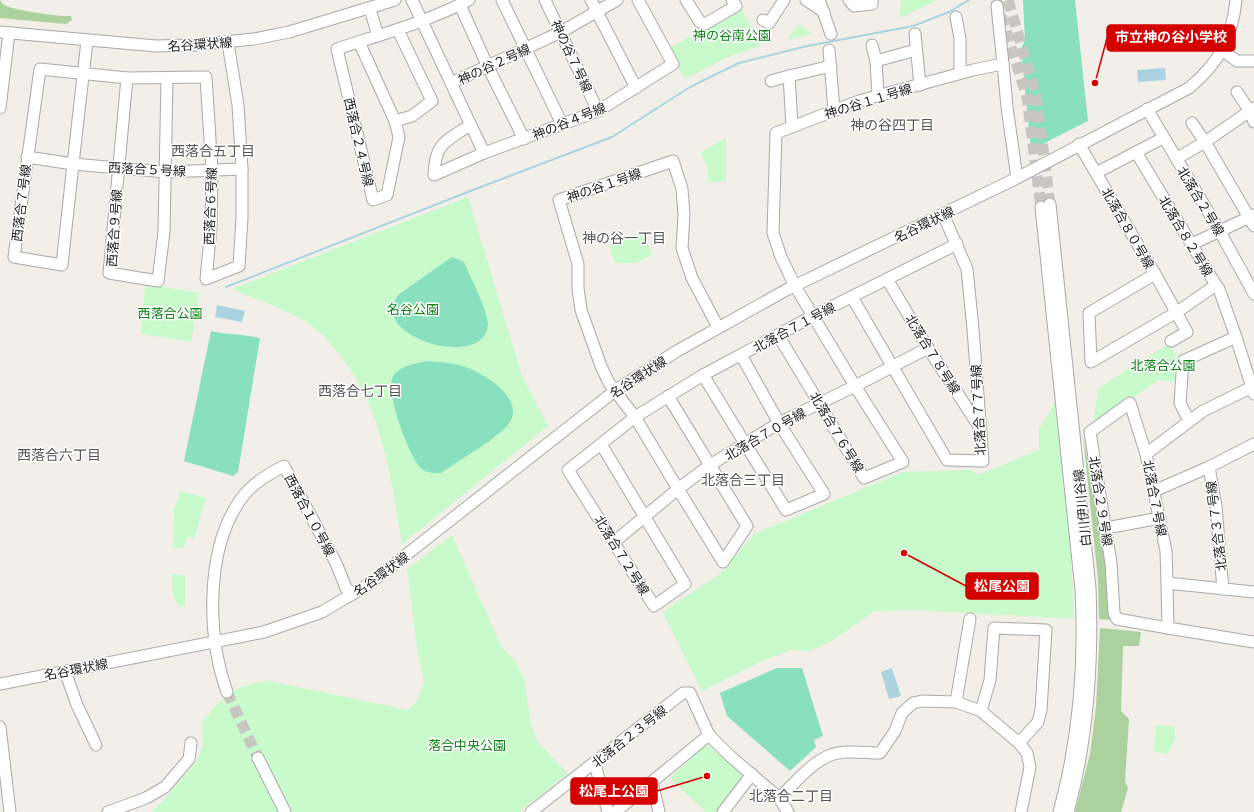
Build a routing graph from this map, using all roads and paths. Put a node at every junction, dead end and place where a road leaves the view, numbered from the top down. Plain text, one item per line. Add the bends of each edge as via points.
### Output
1 (395, 0) edge
2 (412, 0) edge
3 (502, 0) edge
4 (545, 0) edge
5 (591, 0) edge
6 (617, 0) edge
7 (638, 0) edge
8 (686, 0) edge
9 (732, 0) edge
10 (784, 0) edge
11 (806, 0) edge
12 (819, 0) edge
13 (849, 0) edge
14 (872, 0) edge
15 (1236, 0) edge
16 (464, 2) edge
17 (997, 6) dead end
18 (370, 9) junction
19 (597, 12) junction
20 (824, 12) junction
21 (956, 17) dead end
22 (763, 20) dead end
23 (421, 21) junction
24 (398, 30) junction
25 (5, 32) edge
26 (561, 32) junction
27 (831, 34) dead end
28 (915, 34) dead end
29 (378, 36) junction
30 (87, 41) junction
31 (228, 42) junction
32 (358, 42) junction
33 (872, 45) dead end
34 (524, 50) junction
35 (829, 50) dead end
36 (916, 50) junction
37 (1222, 51) junction
38 (876, 61) junction
39 (1254, 61) edge
40 (1003, 64) junction
41 (831, 66) junction
42 (488, 67) junction
43 (960, 73) junction
44 (84, 74) junction
45 (789, 76) junction
46 (127, 78) junction
47 (167, 78) junction
48 (771, 81) dead end
49 (451, 83) junction
50 (920, 85) junction
51 (636, 88) junction
52 (1237, 92) dead end
53 (878, 96) junction
54 (0, 108) edge
55 (1147, 109) junction
56 (1252, 109) edge
57 (834, 110) junction
58 (598, 111) junction
59 (396, 121) junction
60 (1254, 122) edge
61 (1192, 123) dead end
62 (562, 124) junction
63 (470, 125) junction
64 (792, 126) junction
65 (1163, 138) junction
66 (524, 139) junction
67 (1205, 142) junction
68 (1079, 144) junction
69 (1136, 152) junction
70 (484, 153) junction
71 (27, 157) junction
72 (1176, 159) junction
73 (73, 164) junction
74 (119, 169) junction
75 (242, 169) junction
76 (212, 171) junction
77 (166, 172) junction
78 (1096, 173) junction
79 (1017, 178) junction
80 (943, 214) junction
81 (1252, 219) edge
82 (1219, 230) junction
83 (957, 244) junction
84 (1192, 244) junction
85 (1155, 274) junction
86 (888, 279) junction
87 (1216, 285) junction
88 (795, 286) junction
89 (1254, 294) edge
90 (852, 297) junction
91 (1177, 312) junction
92 (813, 316) junction
93 (718, 327) junction
94 (778, 335) junction
95 (1236, 337) junction
96 (1171, 341) dead end
97 (928, 348) junction
98 (741, 355) junction
99 (892, 366) junction
100 (703, 375) junction
101 (855, 386) junction
102 (1253, 389) edge
103 (616, 390) junction
104 (668, 396) junction
105 (820, 403) junction
106 (634, 417) junction
107 (1189, 421) junction
108 (779, 423) junction
109 (980, 428) junction
110 (745, 443) junction
111 (601, 444) junction
112 (1254, 444) edge
113 (1146, 454) junction
114 (710, 465) junction
115 (1209, 467) junction
116 (678, 489) junction
117 (1154, 491) junction
118 (646, 517) junction
119 (1160, 518) junction
120 (1106, 528) junction
121 (614, 542) junction
122 (1167, 583) junction
123 (1223, 589) junction
124 (1254, 592) edge
125 (354, 594) junction
126 (970, 619) dead end
127 (1168, 628) junction
128 (216, 642) junction
129 (1254, 642) edge
130 (65, 671) junction
131 (0, 684) edge
132 (227, 692) tunnel mouth
133 (956, 702) junction
134 (981, 710) junction
135 (0, 727) edge
136 (709, 735) junction
137 (191, 743) dead end
138 (1018, 743) junction
139 (96, 745) dead end
140 (258, 758) tunnel mouth
141 (594, 764) junction
142 (752, 774) junction
143 (652, 782) junction
144 (779, 798) junction
145 (10, 812) edge
146 (108, 812) edge
147 (285, 812) edge
148 (531, 812) edge
149 (608, 812) edge
150 (615, 812) edge
151 (659, 812) edge
152 (723, 812) edge
153 (788, 812) edge
154 (1021, 812) edge
155 (1059, 812) edge
156 (1068, 812) edge

1 - 18 street, 名谷環状線
2 - 23 street, 神の谷２号線
3 - 34 street
4 - 26 street, 神の谷７号線
5 - 19 street
6 - 19 street, 神の谷２号線
7 - 51 street, 神の谷４号線 via 673,64
8 - 9 street via 700,22 705,24 736,6
10 - 22 street via 769,23
11 - 20 street
12 - 20 street
13 - 14 street via 854,6 872,4
15 - 37 street, 名谷環状線 via 1232,28
16 - 23 street, 西落合２４号線
16 - 42 street
17 - 40 street
18 - 29 street
18 - 31 street, 名谷環状線 via 289,32
19 - 26 street, 神の谷２号線
19 - 51 street
20 - 27 street
21 - 43 street via 960,39
23 - 24 street, 西落合２４号線
23 - 49 street, 神の谷２号線
24 - 29 street, 西落合２４号線
24 - 59 street via 432,102 412,116
25 - 30 street, 名谷環状線
25 - 54 street
26 - 34 street, 神の谷２号線
26 - 58 street, 神の谷７号線
28 - 36 street
29 - 32 street, 西落合２４号線
30 - 31 street, 名谷環状線 via 156,46
30 - 44 street
31 - 75 street via 238,105
32 - 59 street, 西落合２４号線
32 - 59 street, 西落合２４号線 via 337,49 373,200 388,196 399,137
33 - 38 street
34 - 42 street, 神の谷２号線
34 - 62 street
35 - 41 street
36 - 38 street
36 - 50 street
37 - 39 street via 1237,61
37 - 55 street, 名谷環状線 via 1211,68 1189,88
38 - 53 street
40 - 43 street, 神の谷１１号線
40 - 79 street
41 - 45 street
41 - 57 street
42 - 49 street, 神の谷２号線
42 - 66 street
43 - 50 street, 神の谷１１号線
44 - 46 street, 西落合６号線
44 - 71 street, 西落合７号線 via 40,69
44 - 73 street
45 - 48 street
45 - 64 street
46 - 47 street, 西落合６号線
46 - 74 street, 西落合９号線
47 - 76 street, 西落合６号線 via 206,77
47 - 77 street, 西落合９号線
49 - 63 street
50 - 53 street, 神の谷１１号線
51 - 58 street, 神の谷４号線
52 - 56 street
53 - 57 street, 神の谷１１号線
55 - 65 street, 北落合２号線
55 - 68 street, 名谷環状線
56 - 60 street
56 - 67 street
57 - 64 street, 神の谷１１号線
58 - 62 street, 神の谷４号線
61 - 67 street
62 - 66 street, 神の谷４号線
63 - 70 street
63 - 70 street, 神の谷４号線 via 441,145 434,157 434,175
64 - 88 street, 神の谷１１号線 via 776,133 772,219 777,245
65 - 69 street
65 - 72 street, 北落合２号線
66 - 70 street, 神の谷４号線
67 - 72 street
67 - 81 street
68 - 78 street, 北落合８０号線
68 - 79 street, 名谷環状線
69 - 78 street
69 - 84 street, 北落合８２号線
71 - 73 street, 西落合５号線
71 - 73 street, 西落合７号線 via 14,257 62,265
72 - 82 street, 北落合２号線
73 - 74 street, 西落合５号線
74 - 77 street, 西落合５号線
74 - 77 street, 西落合９号線 via 109,273 158,281 164,232
75 - 76 street, 西落合５号線
75 - 76 street, 西落合６号線 via 239,266 206,278 211,228
76 - 77 street, 西落合５号線
78 - 85 street, 北落合８０号線
79 - 80 street, 名谷環状線
80 - 83 street, 北落合７７号線
80 - 88 street, 名谷環状線
81 - 82 street
82 - 84 street
82 - 89 street, 北落合２号線
83 - 86 street, 北落合７１号線
83 - 109 street, 北落合７７号線 via 967,269 974,329
84 - 87 street, 北落合８２号線
85 - 91 street, 北落合８０号線
85 - 91 street, 北落合８２号線 via 1089,313 1091,362
86 - 90 street, 北落合７１号線
86 - 97 street, 北落合７８号線
87 - 91 street, 北落合８２号線
87 - 95 street via 1220,289
88 - 92 street
88 - 93 street, 名谷環状線
90 - 92 street, 北落合７１号線
90 - 99 street, 北落合７７号線
91 - 96 street via 1187,332
92 - 94 street, 北落合７１号線
92 - 101 street
93 - 103 street, 名谷環状線
93 - 103 street, 神の谷１号線 via 692,278 682,248 682,189 673,161 559,200 578,264 581,310 601,366 609,383
94 - 98 street, 北落合７１号線
94 - 105 street, 北落合７６号線
95 - 102 street
95 - 107 street via 1183,361 1180,403
97 - 99 street, 北落合７０号線
97 - 109 street, 北落合７８号線
98 - 100 street, 北落合７１号線
98 - 108 street
99 - 101 street, 北落合７０号線
99 - 109 street, 北落合７７号線 via 948,460 983,461
100 - 104 street, 北落合７１号線
100 - 110 street
101 - 105 street, 北落合７０号線
101 - 105 street, 北落合７６号線 via 902,462 864,478
102 - 107 street, 北落合７号線 via 1203,411
103 - 106 street
103 - 125 street, 名谷環状線 via 391,568
104 - 106 street, 北落合７１号線
104 - 114 street
105 - 108 street, 北落合７０号線
106 - 111 street, 北落合７２号線
106 - 116 street
107 - 113 street, 北落合７号線
108 - 110 street, 北落合７０号線
108 - 110 street via 824,494 786,510
110 - 114 street, 北落合７０号線
111 - 118 street, 北落合７２号線
111 - 121 street, 北落合７２号線 via 568,470
112 - 115 street, 北落合３７号線
113 - 117 street, 北落合７号線
113 - 120 street, 北落合２９号線 via 1130,404 1090,432
114 - 116 street, 北落合７０号線
114 - 116 street via 747,526 723,562
115 - 117 street
115 - 123 street, 北落合３７号線 via 1216,506
116 - 118 street, 北落合７０号線
117 - 119 street, 北落合７号線
118 - 121 street, 北落合７０号線
118 - 121 street, 北落合７２号線 via 685,584 654,606
119 - 120 street
119 - 122 street, 北落合７号線 via 1166,551
120 - 127 street, 北落合２９号線 via 1114,613 1117,619
122 - 123 street
122 - 127 street, 北落合７号線
123 - 124 street
125 - 128 street, 名谷環状線 via 322,612 288,625
125 - 128 street, 西落合１０号線 via 346,588 336,563 284,466 262,478 242,498 226,526 220,543 214,583
126 - 133 street
127 - 129 street
128 - 130 street, 名谷環状線
128 - 132 street
130 - 131 street, 名谷環状線
130 - 139 street via 77,705
133 - 134 street
133 - 144 street via 913,703 902,713 895,731 880,753 829,756 808,771
134 - 138 street
134 - 138 street via 987,697 990,680 994,628 1046,630 1041,710 1038,722
135 - 145 street
136 - 141 street, 北落合２３号線 via 690,693 683,693
136 - 142 street
136 - 143 street
137 - 146 street via 189,759 165,787 146,798
138 - 154 street via 1027,753 1030,767
140 - 147 street
141 - 148 street, 北落合２３号線
141 - 149 street
142 - 144 street
142 - 152 street
143 - 150 street
143 - 151 street
144 - 153 street
155 - 156 street, 白川伊川谷線 via 1069,777 1080,704 1084,636 1045,206 1090,588 1088,709 1076,782

